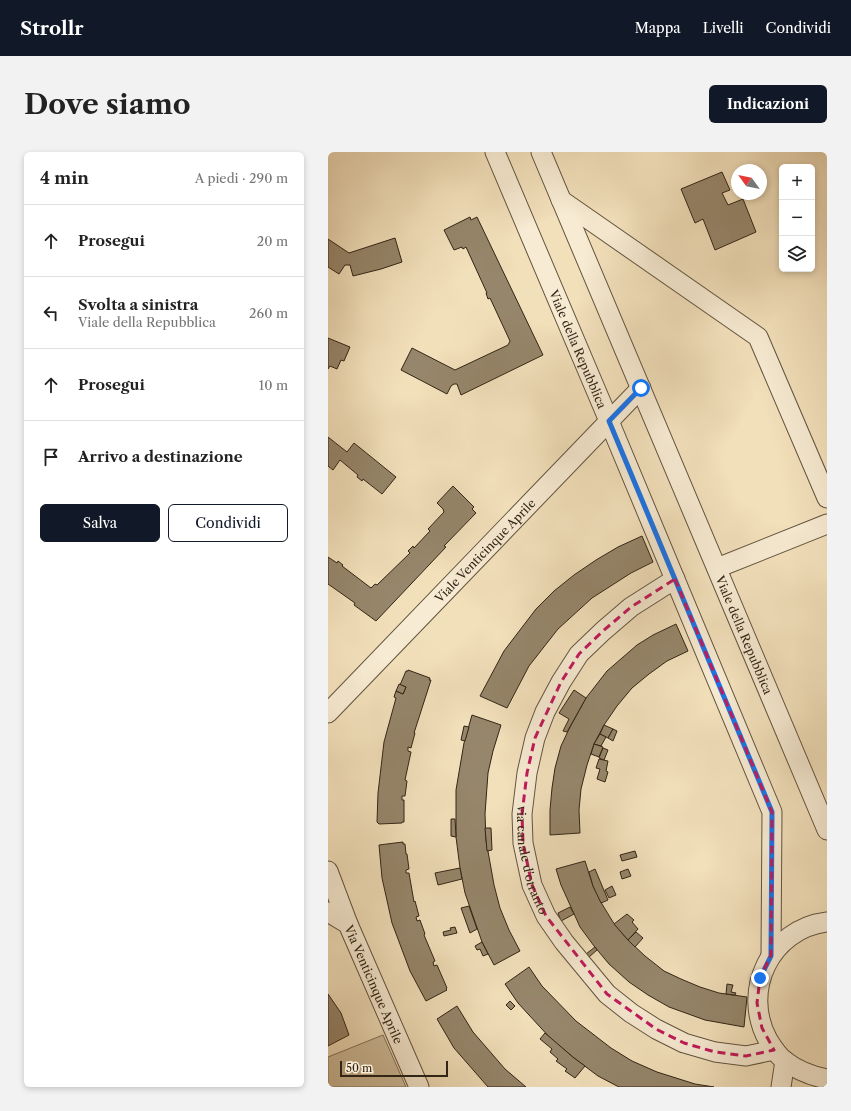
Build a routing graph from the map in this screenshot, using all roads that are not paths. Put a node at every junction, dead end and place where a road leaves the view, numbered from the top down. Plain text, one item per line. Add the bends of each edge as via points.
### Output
1 (495, 152) edge
2 (541, 152) edge
3 (562, 200) junction
4 (641, 388) junction
5 (609, 421) junction
6 (827, 498) edge
7 (827, 524) edge
8 (717, 568) junction
9 (675, 579) junction
10 (328, 712) edge
11 (827, 830) edge
12 (328, 871) edge
13 (328, 912) edge
14 (827, 922) edge
15 (348, 924) junction
16 (771, 956) junction
17 (780, 1056) junction
18 (827, 1079) edge
19 (419, 1087) edge
20 (781, 1087) edge

1 - 5 street, Viale della Repubblica
2 - 3 street, Viale della Repubblica
3 - 4 street, Viale della Repubblica
3 - 6 street via 758,337
4 - 5 street, Viale Venticinque Aprile
4 - 8 street, Viale della Repubblica
5 - 9 street, Viale della Repubblica
5 - 10 street, Viale Venticinque Aprile
7 - 8 street
8 - 11 street, Viale della Repubblica
9 - 16 street, Viale della Repubblica via 772,812
9 - 17 street, via canale d'otranto via 631,607 579,654 545,712 535,738 527,773 522,814 523,843 532,885 546,916 564,942 607,994 631,1013 684,1043 714,1052 746,1056
12 - 15 street
13 - 15 street, Via Venticinque Aprile
14 - 16 street via 814,924 790,936
15 - 19 street, Via Venticinque Aprile
16 - 17 street via 760,978 757,1003 762,1028
17 - 18 street via 808,1075
17 - 20 street

